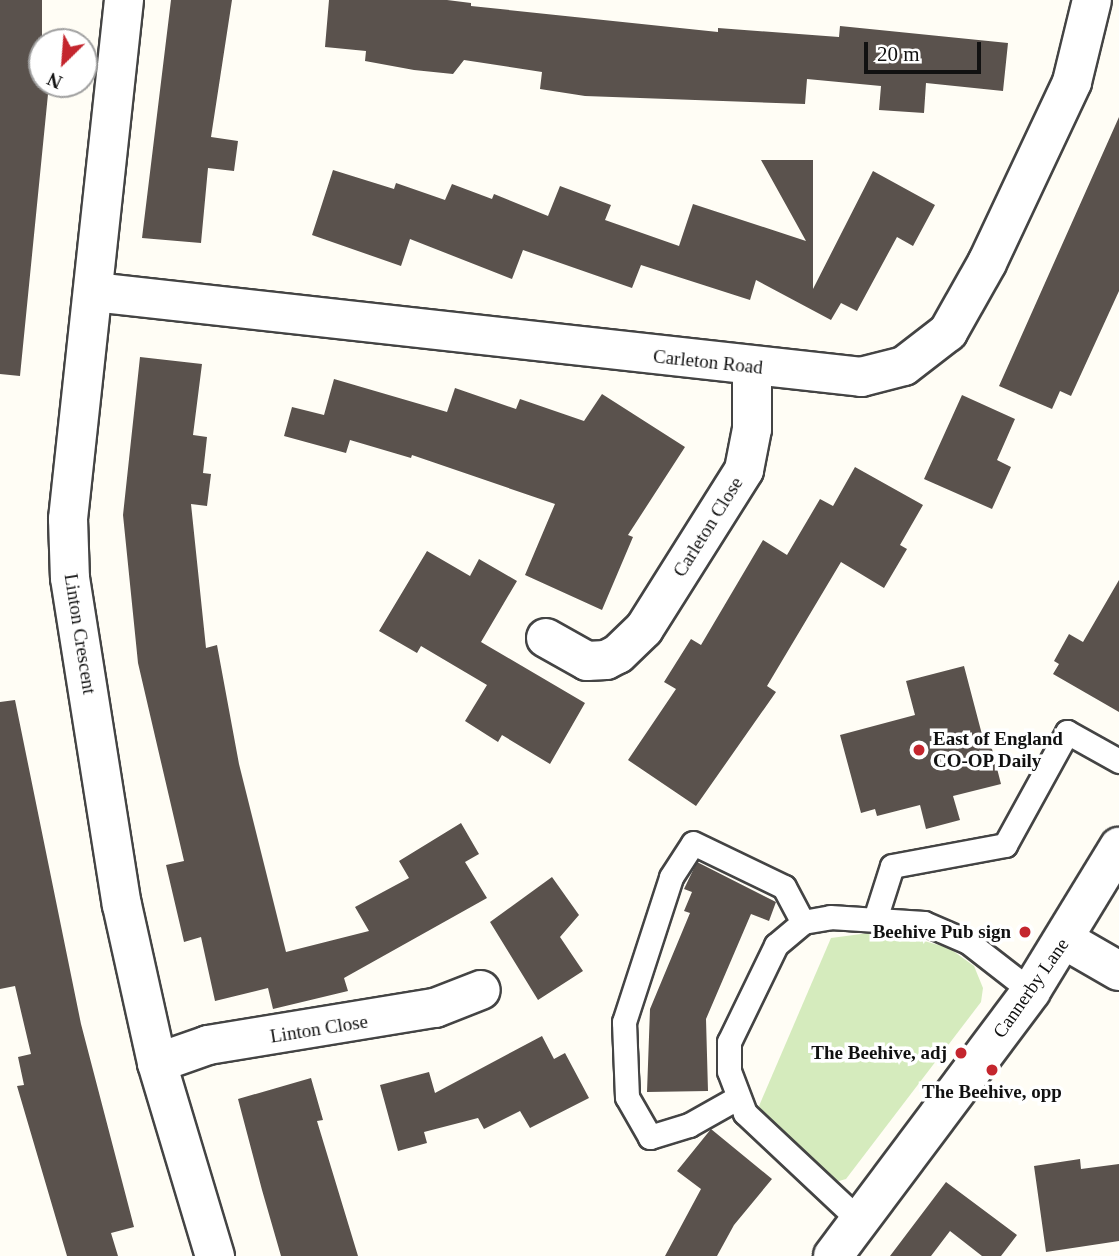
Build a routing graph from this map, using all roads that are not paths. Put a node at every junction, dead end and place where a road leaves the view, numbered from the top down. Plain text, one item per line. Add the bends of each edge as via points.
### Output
1 (124, 0) edge
2 (1092, 0) edge
3 (94, 292) junction
4 (752, 367) junction
5 (546, 638) dead end
6 (1119, 761) edge
7 (1119, 847) edge
8 (876, 916) junction
9 (803, 922) junction
10 (1065, 940) junction
11 (1119, 971) edge
12 (481, 990) dead end
13 (1031, 991) junction
14 (157, 1063) junction
15 (737, 1098) junction
16 (860, 1220) junction
17 (215, 1256) edge
18 (833, 1256) edge

1 - 3 street, Linton Crescent
2 - 4 street, Carleton Road via 1072,82 987,263 948,332 904,366 861,377
3 - 4 street, Carleton Road
3 - 14 street, Linton Crescent via 68,519 69,578 122,905
4 - 5 street, Carleton Close via 752,429 744,470 644,629 618,654 606,674
6 - 8 lane via 1068,732 1005,845 892,866
7 - 10 street, Cannerby Lane
8 - 9 lane
8 - 13 lane via 924,923 968,942
9 - 15 lane via 776,945 729,1042 729,1071
9 - 15 lane via 784,887 694,844 671,877 624,1022 627,1097 650,1137 689,1125
10 - 11 street
10 - 13 street, Cannerby Lane
12 - 14 street, Linton Close via 435,1008 208,1045
13 - 16 street, Cannerby Lane
14 - 17 street, Linton Crescent
15 - 16 lane via 763,1133
16 - 18 street, Cannerby Lane

